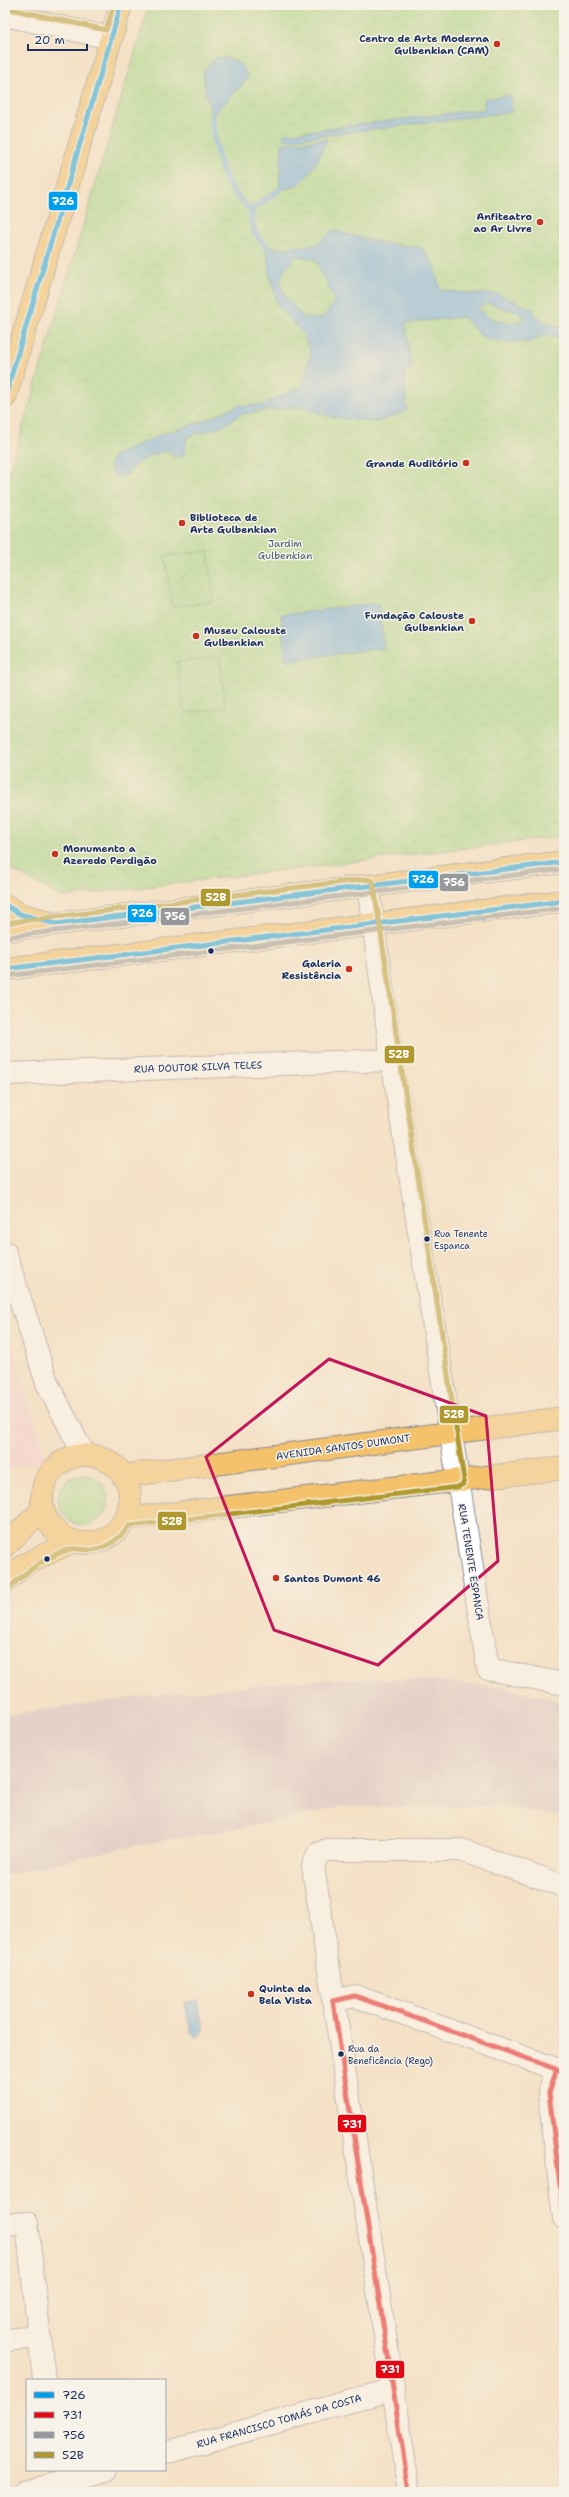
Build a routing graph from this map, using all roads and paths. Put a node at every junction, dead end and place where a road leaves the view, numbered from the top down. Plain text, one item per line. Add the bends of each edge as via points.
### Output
1 (121, 5) edge
2 (5, 15) edge
3 (111, 38) junction
4 (5, 396) edge
5 (564, 862) edge
6 (368, 886) junction
7 (564, 901) edge
8 (5, 905) edge
9 (56, 924) junction
10 (373, 924) junction
11 (5, 930) edge
12 (5, 969) edge
13 (392, 1060) junction
14 (5, 1074) edge
15 (5, 1252) edge
16 (564, 1418) edge
17 (450, 1433) junction
18 (84, 1455) junction
19 (564, 1468) edge
20 (123, 1476) junction
21 (457, 1480) junction
22 (43, 1509) junction
23 (125, 1519) junction
24 (73, 1541) junction
25 (5, 1546) edge
26 (5, 1582) edge
27 (564, 1684) edge
28 (564, 1886) edge
29 (333, 2001) junction
30 (561, 2071) edge
31 (564, 2218) edge
32 (5, 2225) edge
33 (39, 2337) junction
34 (5, 2340) edge
35 (44, 2379) edge
36 (394, 2389) junction
37 (166, 2453) edge
38 (102, 2471) edge
39 (55, 2482) edge
40 (25, 2492) edge
41 (409, 2492) edge

1 - 3 main road
2 - 3 street
3 - 4 main road
5 - 6 main road
6 - 9 main road
6 - 10 street, RUA TENENTE ESPANCA
7 - 10 main road
8 - 9 main road via 20,914
9 - 11 main road
10 - 12 main road
10 - 13 street, RUA TENENTE ESPANCA
13 - 14 street, RUA DOUTOR SILVA TELES
13 - 17 street, RUA TENENTE ESPANCA
15 - 18 street via 47,1383
16 - 17 main road, AVENIDA SANTOS DUMONT
17 - 20 main road, AVENIDA SANTOS DUMONT
17 - 21 street, RUA TENENTE ESPANCA
18 - 20 main road via 99,1457 112,1464
18 - 22 main road via 69,1459 56,1467 46,1479
19 - 21 main road
20 - 23 main road via 129,1490 129,1505
21 - 23 main road
21 - 27 street, RUA TENENTE ESPANCA via 488,1669
22 - 24 main road via 49,1523 59,1534
22 - 25 main road
23 - 24 main road via 116,1532 103,1540 88,1543
24 - 26 main road via 24,1565
28 - 29 street via 461,1850 337,1849 318,1854 312,1872
29 - 30 street via 354,1996
29 - 36 street
30 - 31 street via 549,2093
32 - 33 street via 27,2223
33 - 34 street
33 - 35 street
36 - 37 street, RUA FRANCISCO TOMÁS DA COSTA
36 - 41 street
38 - 39 street
39 - 40 street

